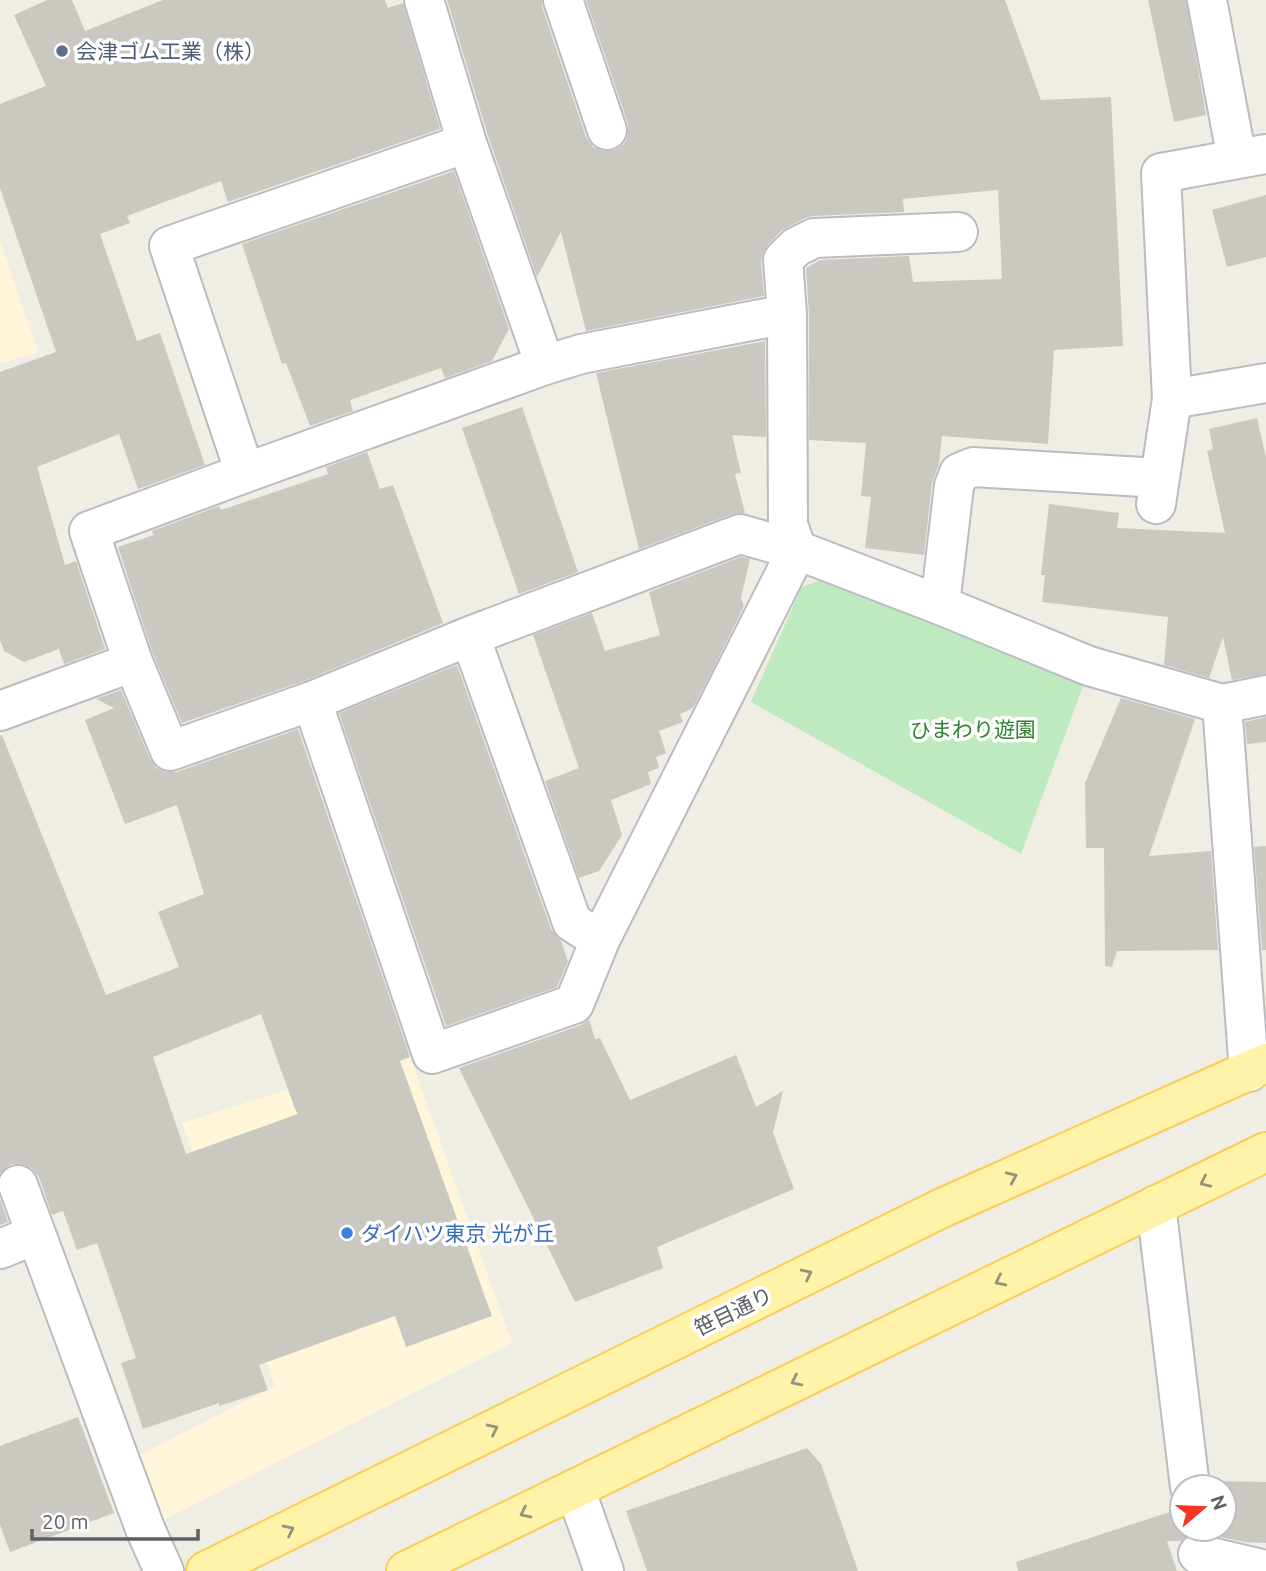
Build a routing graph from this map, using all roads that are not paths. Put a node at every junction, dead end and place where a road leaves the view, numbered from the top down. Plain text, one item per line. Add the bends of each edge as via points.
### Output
1 (424, 0) edge
2 (563, 0) edge
3 (1208, 0) edge
4 (607, 130) dead end
5 (467, 143) junction
6 (1252, 157) edge
7 (958, 232) dead end
8 (787, 314) junction
9 (545, 365) junction
10 (1266, 383) edge
11 (1172, 399) junction
12 (245, 473) junction
13 (797, 550) junction
14 (940, 605) junction
15 (470, 636) junction
16 (133, 662) junction
17 (1266, 695) edge
18 (312, 701) junction
19 (1222, 704) junction
20 (0, 710) edge
21 (600, 940) junction
22 (1258, 1067) edge
23 (1266, 1152) edge
24 (18, 1185) dead end
25 (1156, 1205) junction
26 (35, 1236) junction
27 (0, 1249) edge
28 (1188, 1473) edge
29 (575, 1489) junction
30 (1197, 1551) edge
31 (1266, 1570) edge
32 (164, 1571) edge
33 (206, 1571) edge
34 (406, 1571) edge
35 (604, 1571) edge

1 - 5 street
2 - 4 street
3 - 6 street
5 - 9 street
5 - 12 street via 169,246
6 - 11 street via 1161,173
7 - 8 street via 814,238 783,260
8 - 9 street
8 - 13 street via 788,525
9 - 12 street
10 - 11 street
11 - 14 street via 1158,491 973,467 959,473
12 - 16 street via 89,531
13 - 14 street
13 - 15 street via 740,534
13 - 21 street
14 - 19 street via 1089,666
15 - 18 street
15 - 21 street via 572,922
16 - 18 street via 170,751
16 - 20 street
17 - 19 street
18 - 21 street via 432,1054 574,1004
19 - 22 street
33 -> 22 main road, 笹目通り via 942,1208
23 -> 25 main road
24 - 26 street
25 - 28 street
25 -> 29 main road
26 - 27 street
26 - 32 street
29 -> 34 main road
29 - 35 street
30 - 31 street

